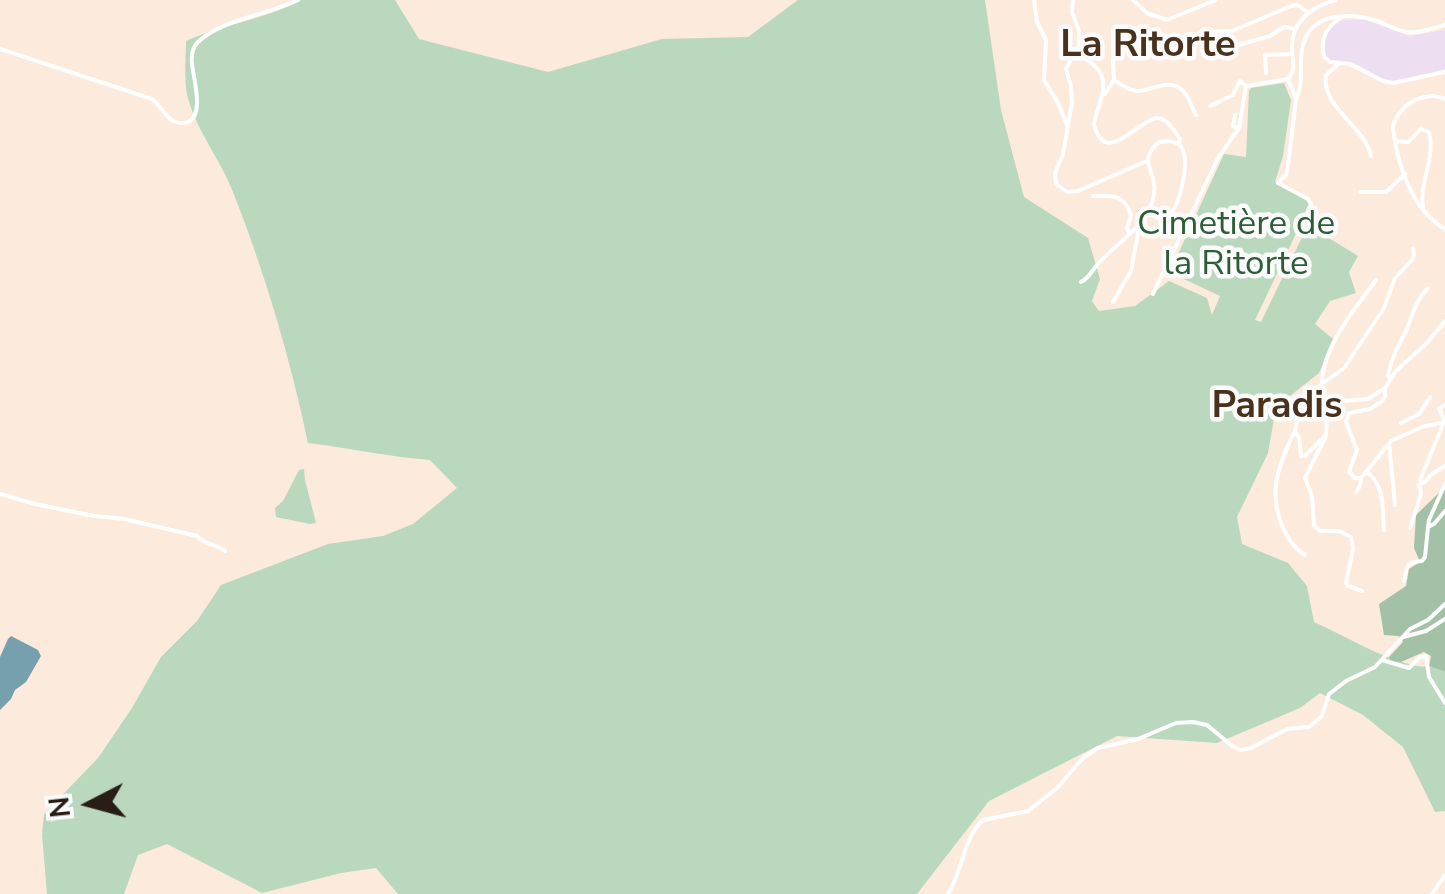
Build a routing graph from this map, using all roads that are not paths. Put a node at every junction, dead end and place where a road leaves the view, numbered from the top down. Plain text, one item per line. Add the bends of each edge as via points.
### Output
1 (298, 0) edge
2 (1034, 0) edge
3 (1073, 0) edge
4 (1133, 0) edge
5 (1216, 0) edge
6 (1335, 0) edge
7 (1307, 12) junction
8 (1340, 17) junction
9 (1445, 25) edge
10 (1295, 29) junction
11 (1187, 40) dead end
12 (1228, 48) dead end
13 (0, 50) edge
14 (1292, 54) junction
15 (1078, 56) junction
16 (1113, 60) dead end
17 (1340, 63) junction
18 (1266, 72) dead end
19 (1445, 72) edge
20 (1288, 79) junction
21 (1114, 80) junction
22 (1246, 86) junction
23 (1103, 98) junction
24 (1296, 99) junction
25 (1445, 99) edge
26 (1210, 106) dead end
27 (1196, 115) dead end
28 (1235, 115) dead end
29 (1068, 127) junction
30 (1240, 128) junction
31 (1395, 141) junction
32 (1179, 144) junction
33 (1371, 156) dead end
34 (1147, 161) junction
35 (1405, 174) junction
36 (1360, 192) dead end
37 (1093, 196) dead end
38 (1423, 209) junction
39 (1141, 222) junction
40 (1186, 224) junction
41 (1300, 229) dead end
42 (1445, 229) edge
43 (1129, 234) junction
44 (1412, 249) dead end
45 (1376, 280) dead end
46 (1081, 282) dead end
47 (1428, 288) dead end
48 (1153, 294) dead end
49 (1113, 302) dead end
50 (1445, 322) edge
51 (1391, 379) junction
52 (1322, 383) junction
53 (1386, 388) junction
54 (1430, 397) dead end
55 (1442, 406) edge
56 (1419, 414) junction
57 (1445, 422) edge
58 (1401, 423) dead end
59 (1418, 429) junction
60 (1295, 432) junction
61 (1445, 434) edge
62 (1326, 435) junction
63 (1438, 436) junction
64 (1389, 443) junction
65 (1445, 466) edge
66 (1367, 472) junction
67 (1361, 478) junction
68 (1422, 482) junction
69 (1445, 484) edge
70 (1356, 492) dead end
71 (0, 494) edge
72 (1395, 505) dead end
73 (1445, 512) edge
74 (1428, 527) junction
75 (1410, 528) dead end
76 (1384, 530) dead end
77 (225, 551) dead end
78 (1305, 554) dead end
79 (1404, 581) dead end
80 (1362, 591) dead end
81 (1445, 604) edge
82 (1445, 619) edge
83 (1402, 637) junction
84 (1382, 660) junction
85 (1445, 704) edge
86 (1445, 874) edge
87 (948, 894) edge
88 (1432, 894) edge

1 - 13 street via 194,46 196,113 187,122 175,122 152,99
2 - 29 street via 1046,40 1044,80
3 - 15 street
4 - 5 street via 1167,20
6 - 7 street
7 - 10 street
7 - 11 street via 1291,6
8 - 9 street via 1408,32
8 - 17 street via 1326,30 1322,47 1327,60
8 - 24 street via 1322,20 1305,38
10 - 12 street
10 - 14 street
14 - 18 street via 1265,55
14 - 20 street
15 - 23 street via 1099,71
15 - 29 street via 1066,70 1072,94
16 - 21 street
17 - 19 street via 1392,84
17 - 33 street via 1326,76 1326,91
20 - 22 street
20 - 24 street
21 - 23 street
21 - 27 street via 1140,92 1175,86
22 - 26 street via 1240,81 1233,95
22 - 30 street
23 - 32 street via 1094,124 1098,137 1118,142 1162,118
24 - 41 street via 1286,176 1278,183 1311,204
25 - 31 street via 1429,95 1400,112
28 - 30 street via 1233,126
29 - 34 street via 1055,173 1061,190 1091,188
30 - 40 street
31 - 35 street
31 - 38 street via 1408,142 1421,129 1430,132
32 - 34 street via 1159,142
32 - 40 street via 1184,174 1171,214 1176,226
34 - 39 street via 1156,189
35 - 36 street via 1386,192
35 - 38 street
37 - 43 street via 1114,195 1126,203
38 - 42 street
39 - 43 street
39 - 49 street via 1131,271
40 - 48 street
43 - 46 street
44 - 52 street via 1412,260 1395,278 1363,341 1341,372
45 - 52 street via 1332,349
47 - 51 street via 1393,357
50 - 51 street
51 - 53 street
52 - 60 street via 1302,404
53 - 62 street via 1332,406
53 - 67 street via 1378,405 1346,418 1357,450 1349,472
54 - 56 street
55 - 57 street
56 - 58 street
56 - 59 street
57 - 59 street
57 - 63 street
59 - 64 street
60 - 62 street via 1303,456
60 - 78 street via 1276,496 1284,531
61 - 63 street
62 - 80 street via 1305,478 1313,520 1320,531 1352,539 1346,583
63 - 68 street
64 - 66 street
64 - 72 street
65 - 68 street
66 - 67 street
66 - 76 street via 1381,489
67 - 70 street
68 - 75 street
69 - 74 street
71 - 77 street via 197,536
73 - 74 street
74 - 79 street via 1425,557 1408,563
81 - 83 street
82 - 83 street
83 - 84 street
84 - 85 street via 1410,668 1426,656
84 - 87 street via 1327,696 1314,724 1287,729 1252,748 1235,748 1194,722 1098,748 1028,811 979,824
86 - 88 street

